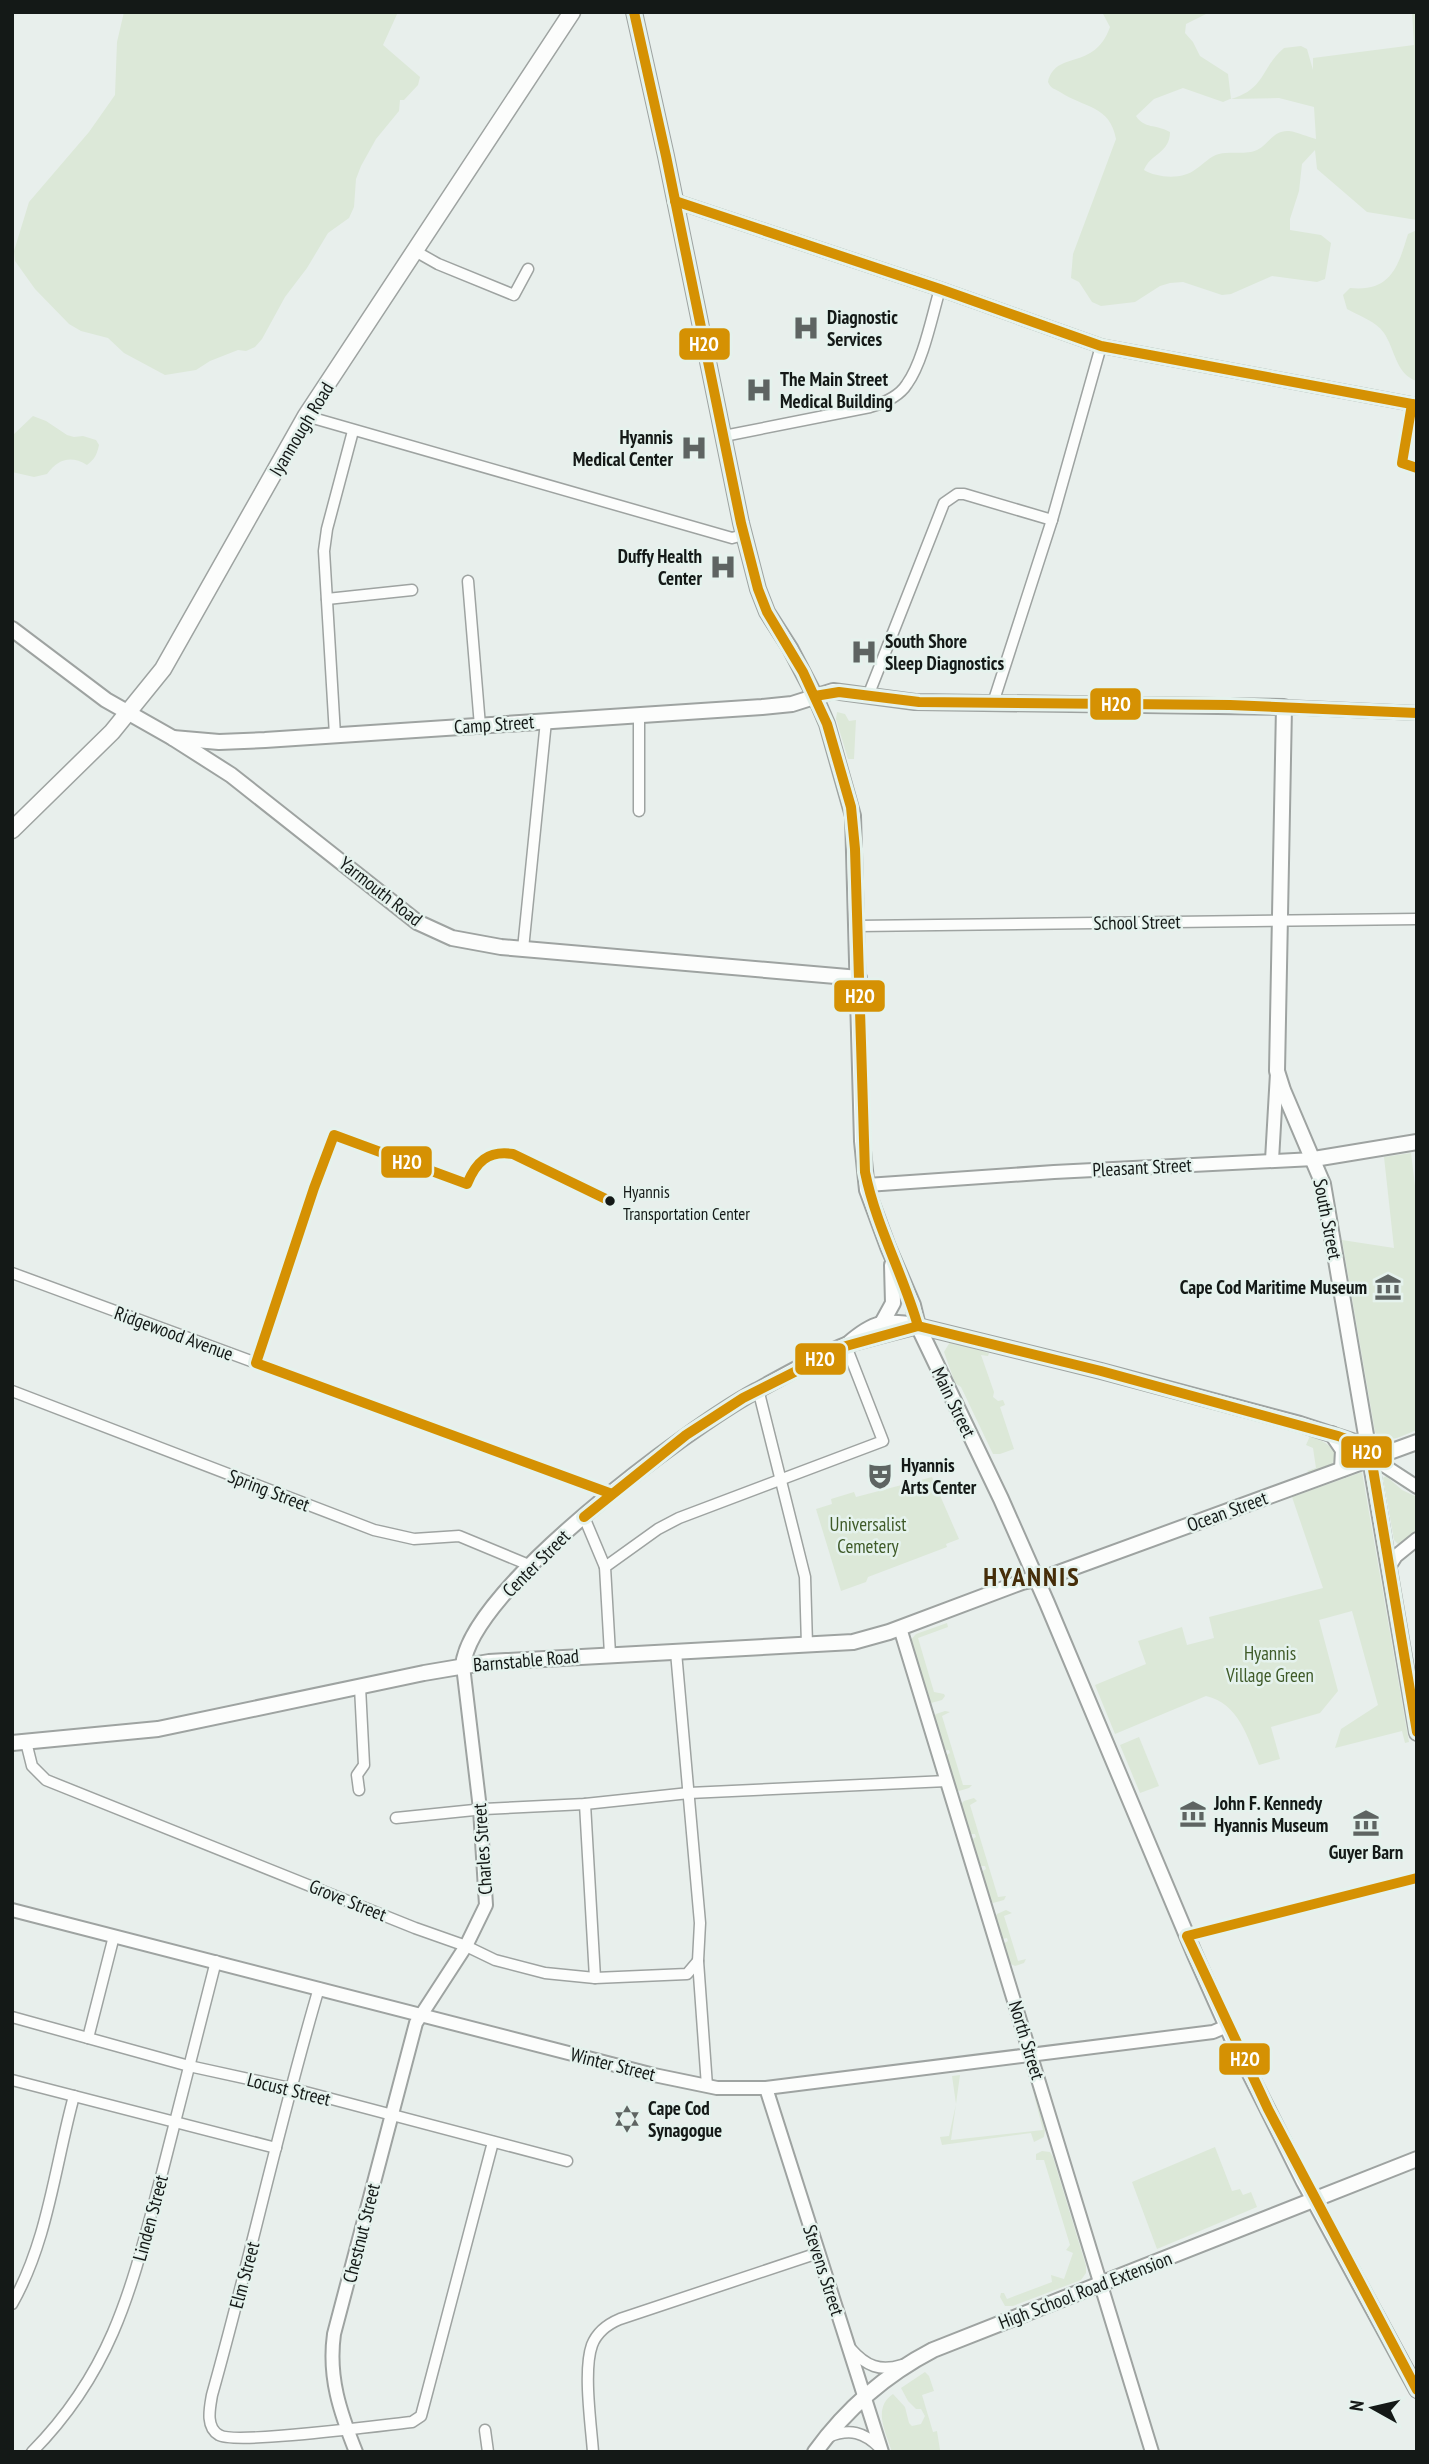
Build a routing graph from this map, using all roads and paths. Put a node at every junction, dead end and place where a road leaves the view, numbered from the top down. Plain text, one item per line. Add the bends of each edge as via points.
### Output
1 (572, 12) edge
2 (633, 17) edge
3 (675, 201) junction
4 (415, 251) junction
5 (528, 270) dead end
6 (940, 289) junction
7 (1101, 346) junction
8 (1417, 405) edge
9 (306, 416) junction
10 (353, 430) junction
11 (724, 436) junction
12 (1052, 520) junction
13 (743, 535) junction
14 (468, 581) dead end
15 (412, 590) dead end
16 (327, 599) junction
17 (12, 629) edge
18 (815, 696) junction
19 (868, 696) junction
20 (993, 704) junction
21 (1284, 707) junction
22 (128, 713) junction
23 (1417, 713) edge
24 (639, 715) junction
25 (546, 721) junction
26 (480, 726) junction
27 (335, 735) junction
28 (173, 738) junction
29 (229, 742) junction
30 (221, 769) junction
31 (639, 811) dead end
32 (12, 830) edge
33 (1417, 919) edge
34 (1280, 920) junction
35 (857, 926) junction
36 (523, 949) junction
37 (859, 978) junction
38 (1277, 1071) junction
39 (1417, 1142) edge
40 (1314, 1159) junction
41 (1272, 1160) junction
42 (867, 1185) junction
43 (892, 1257) junction
44 (12, 1273) edge
45 (882, 1323) junction
46 (918, 1326) junction
47 (846, 1346) junction
48 (758, 1390) junction
49 (12, 1391) edge
50 (1332, 1434) junction
51 (1417, 1442) edge
52 (1371, 1457) junction
53 (1342, 1469) junction
54 (780, 1481) junction
55 (1417, 1487) edge
56 (612, 1494) junction
57 (584, 1517) junction
58 (1417, 1539) edge
59 (529, 1566) junction
60 (606, 1567) junction
61 (1389, 1567) junction
62 (1037, 1580) junction
63 (900, 1628) junction
64 (807, 1645) junction
65 (676, 1652) junction
66 (610, 1654) junction
67 (463, 1666) junction
68 (360, 1687) junction
69 (1417, 1733) edge
70 (19, 1742) edge
71 (947, 1781) junction
72 (359, 1790) dead end
73 (689, 1793) junction
74 (585, 1804) junction
75 (480, 1809) junction
76 (396, 1818) dead end
77 (1417, 1878) edge
78 (12, 1910) edge
79 (114, 1936) junction
80 (1187, 1936) junction
81 (466, 1945) junction
82 (216, 1961) junction
83 (698, 1961) junction
84 (595, 1978) junction
85 (318, 1988) junction
86 (421, 2014) junction
87 (12, 2017) edge
88 (1227, 2026) junction
89 (88, 2038) junction
90 (1032, 2056) junction
91 (189, 2066) junction
92 (12, 2080) edge
93 (707, 2086) junction
94 (290, 2088) junction
95 (766, 2088) junction
96 (74, 2096) junction
97 (391, 2115) junction
98 (176, 2123) junction
99 (493, 2142) junction
100 (276, 2148) junction
101 (1417, 2159) edge
102 (567, 2161) dead end
103 (1313, 2200) junction
104 (818, 2253) junction
105 (1101, 2284) junction
106 (12, 2304) edge
107 (849, 2347) junction
108 (909, 2363) junction
109 (1415, 2382) edge
110 (864, 2395) junction
111 (347, 2428) junction
112 (485, 2430) dead end
113 (825, 2438) junction
114 (882, 2451) edge
115 (32, 2452) edge
116 (356, 2452) edge
117 (488, 2452) edge
118 (593, 2452) edge
119 (815, 2452) edge
120 (1152, 2452) edge

1 - 4 main road, Iyannough Road
2 - 3 main road, Main Street
3 - 6 street
3 - 11 main road, Main Street
4 - 5 street via 514,295
4 - 9 main road, Iyannough Road
6 - 7 street
6 - 11 street via 912,376 892,398 870,407
7 - 8 street
7 - 12 street
9 - 10 street
9 - 22 main road, Iyannough Road via 171,657
10 - 13 street via 732,538
10 - 16 street via 327,529
11 - 13 main road, Main Street
12 - 19 street via 964,494 944,503
12 - 20 street
13 - 18 main road, Main Street via 767,612
14 - 26 street
15 - 16 street
16 - 27 street
17 - 22 main road, Yarmouth Road
18 - 19 main road, Camp Street via 833,691
18 - 24 main road, Camp Street via 777,706
18 - 35 main road, Main Street via 853,816
19 - 20 main road, Camp Street via 898,702
20 - 21 main road, Camp Street
21 - 23 street
21 - 34 main road, South Street
22 - 28 main road, Yarmouth Road
22 - 32 main road, Iyannough Road
24 - 25 main road, Camp Street
24 - 31 street
25 - 26 main road, Camp Street
25 - 36 street
26 - 27 main road, Camp Street
27 - 29 main road, Camp Street
28 - 29 main road, Camp Street
28 - 30 main road, Yarmouth Road
29 - 30 main road
30 - 36 main road, Yarmouth Road via 417,922 464,942
33 - 34 street, School Street
34 - 35 street, School Street
34 - 38 main road, South Street
35 - 37 main road, Main Street
36 - 37 main road, Yarmouth Road
37 - 42 main road, Main Street
38 - 40 main road, South Street
38 - 41 street
39 - 40 main road, Pleasant Street
40 - 41 street, Pleasant Street
40 - 52 main road, South Street via 1323,1184
41 - 42 street, Pleasant Street
42 - 43 main road, Main Street
43 - 45 main road via 894,1296
43 - 46 main road, Main Street
44 - 56 street, Ridgewood Avenue
45 - 46 main road
45 - 47 main road, Center Street via 864,1330
46 - 47 main road, Center Street
46 - 50 main road
46 - 62 main road, Main Street
47 - 48 main road, Center Street
47 - 54 street via 883,1440
48 - 54 street
48 - 56 main road, Center Street via 701,1424
49 - 59 street, Spring Street via 374,1530 414,1539 459,1536
50 - 52 main road via 1358,1443
50 - 53 main road via 1343,1450
51 - 52 main road, Ocean Street
52 - 53 main road, Ocean Street
52 - 55 street
52 - 61 main road, South Street
53 - 62 main road, Ocean Street
54 - 60 street via 679,1518
54 - 64 street via 807,1585
56 - 57 main road, Center Street
57 - 59 main road, Center Street
57 - 60 street
58 - 61 street
59 - 67 main road, Center Street via 479,1626
60 - 66 street
61 - 69 main road, South Street
62 - 63 main road, Barnstable Road
62 - 80 main road, Main Street
63 - 64 main road, Barnstable Road via 853,1642
63 - 71 street, North Street
64 - 65 main road, Barnstable Road
65 - 66 main road, Barnstable Road
65 - 73 street
66 - 67 main road, Barnstable Road
67 - 68 main road, Barnstable Road
67 - 75 street, Charles Street
68 - 70 main road, Barnstable Road via 158,1729
68 - 72 street via 364,1765 357,1775
70 - 81 street, Grove Street via 46,1780
71 - 73 street
71 - 90 street, North Street
73 - 74 street
73 - 83 street via 700,1923
74 - 75 street
74 - 84 street
75 - 76 street
75 - 81 street, Charles Street via 486,1905
77 - 80 street
78 - 79 street, Winter Street
79 - 82 street, Winter Street
79 - 89 street
80 - 88 main road, Main Street
81 - 84 street, Grove Street via 523,1969
81 - 86 street, Charles Street
82 - 85 street, Winter Street
82 - 91 street, Linden Street
83 - 84 street, Grove Street via 687,1974
83 - 93 street
85 - 86 street, Winter Street
85 - 94 street, Elm Street
86 - 93 street, Winter Street
86 - 97 street, Chestnut Street
87 - 89 street, Locust Street
88 - 90 street, Winter Street via 1178,2038
88 - 103 main road, Main Street
89 - 91 street, Locust Street
90 - 95 street, Winter Street
90 - 105 street, North Street
91 - 94 street, Locust Street
91 - 98 street, Linden Street
92 - 96 street
93 - 95 street, Winter Street
94 - 97 street, Locust Street
94 - 100 street, Elm Street
95 - 104 street, Stevens Street
96 - 98 street
96 - 106 street via 37,2247
97 - 99 street, Locust Street
97 - 111 street, Chestnut Street via 334,2334 333,2377
98 - 100 street
98 - 115 street, Linden Street via 116,2329 74,2402
99 - 102 street, Locust Street
99 - 111 street, Elm Street via 423,2413 412,2422
100 - 111 street, Elm Street via 212,2395 211,2424 218,2435 232,2438
101 - 103 main road, High School Road Extension
103 - 105 main road, High School Road Extension
103 - 109 main road, Main Street
104 - 107 street, Stevens Street
104 - 118 street via 620,2319 605,2328 592,2345 589,2363
105 - 108 main road, High School Road Extension via 955,2340
105 - 120 street, North Street
107 - 108 street via 876,2368
107 - 110 street, Stevens Street
108 - 110 main road, High School Road Extension
110 - 113 main road, High School Road Extension
110 - 114 street, Stevens Street
111 - 116 street, Chestnut Street
112 - 117 street
113 - 114 street via 854,2432 871,2439
113 - 119 main road, High School Road Extension

